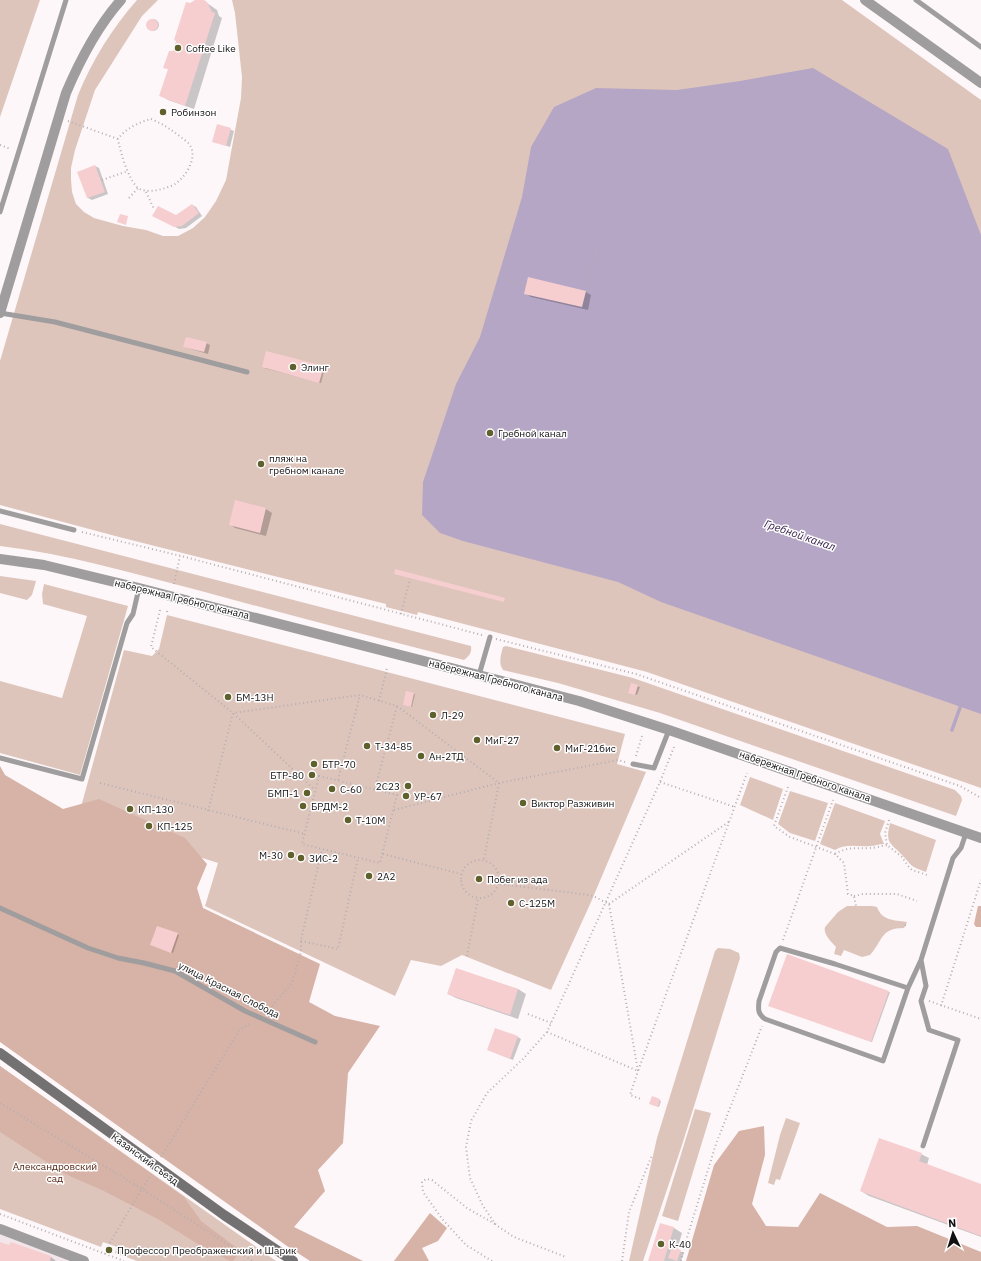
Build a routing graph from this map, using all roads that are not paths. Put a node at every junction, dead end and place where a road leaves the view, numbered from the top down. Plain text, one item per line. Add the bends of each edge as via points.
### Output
1 (66, 0) edge
2 (121, 0) edge
3 (865, 0) edge
4 (916, 0) edge
5 (981, 47) edge
6 (981, 83) edge
7 (0, 212) edge
8 (0, 313) edge
9 (247, 372) dead end
10 (0, 511) edge
11 (74, 530) road end
12 (0, 559) edge
13 (139, 588) junction
14 (490, 637) road end
15 (479, 675) junction
16 (669, 730) junction
17 (0, 758) edge
18 (633, 764) road end
19 (966, 833) junction
20 (981, 838) edge
21 (0, 908) edge
22 (921, 960) junction
23 (908, 988) junction
24 (315, 1042) dead end
25 (0, 1053) edge
26 (923, 1146) dead end
27 (0, 1229) edge
28 (84, 1261) edge
29 (293, 1261) edge

1 - 7 lane
2 - 8 street via 97,31 66,93
3 - 6 street
4 - 5 lane
8 - 9 lane via 55,322
10 - 11 lane
12 - 13 street, набережная Гребного канала via 44,565
13 - 15 street, набережная Гребного канала
13 - 17 lane via 82,779
14 - 15 lane
15 - 16 street, набережная Гребного канала via 579,701
16 - 18 lane via 654,768
16 - 19 street, набережная Гребного канала
19 - 20 street, набережная Гребного канала
19 - 22 lane via 961,848 953,858
21 - 24 lane, улица Красная Слобода via 88,948 118,958 175,971 245,1010
22 - 23 lane
22 - 26 lane via 926,986 922,999 929,1030 958,1040
23 - 23 lane via 780,948 776,952 758,1009 765,1019 883,1061
25 - 29 main road, Казанский съезд via 224,1215
27 - 28 street

